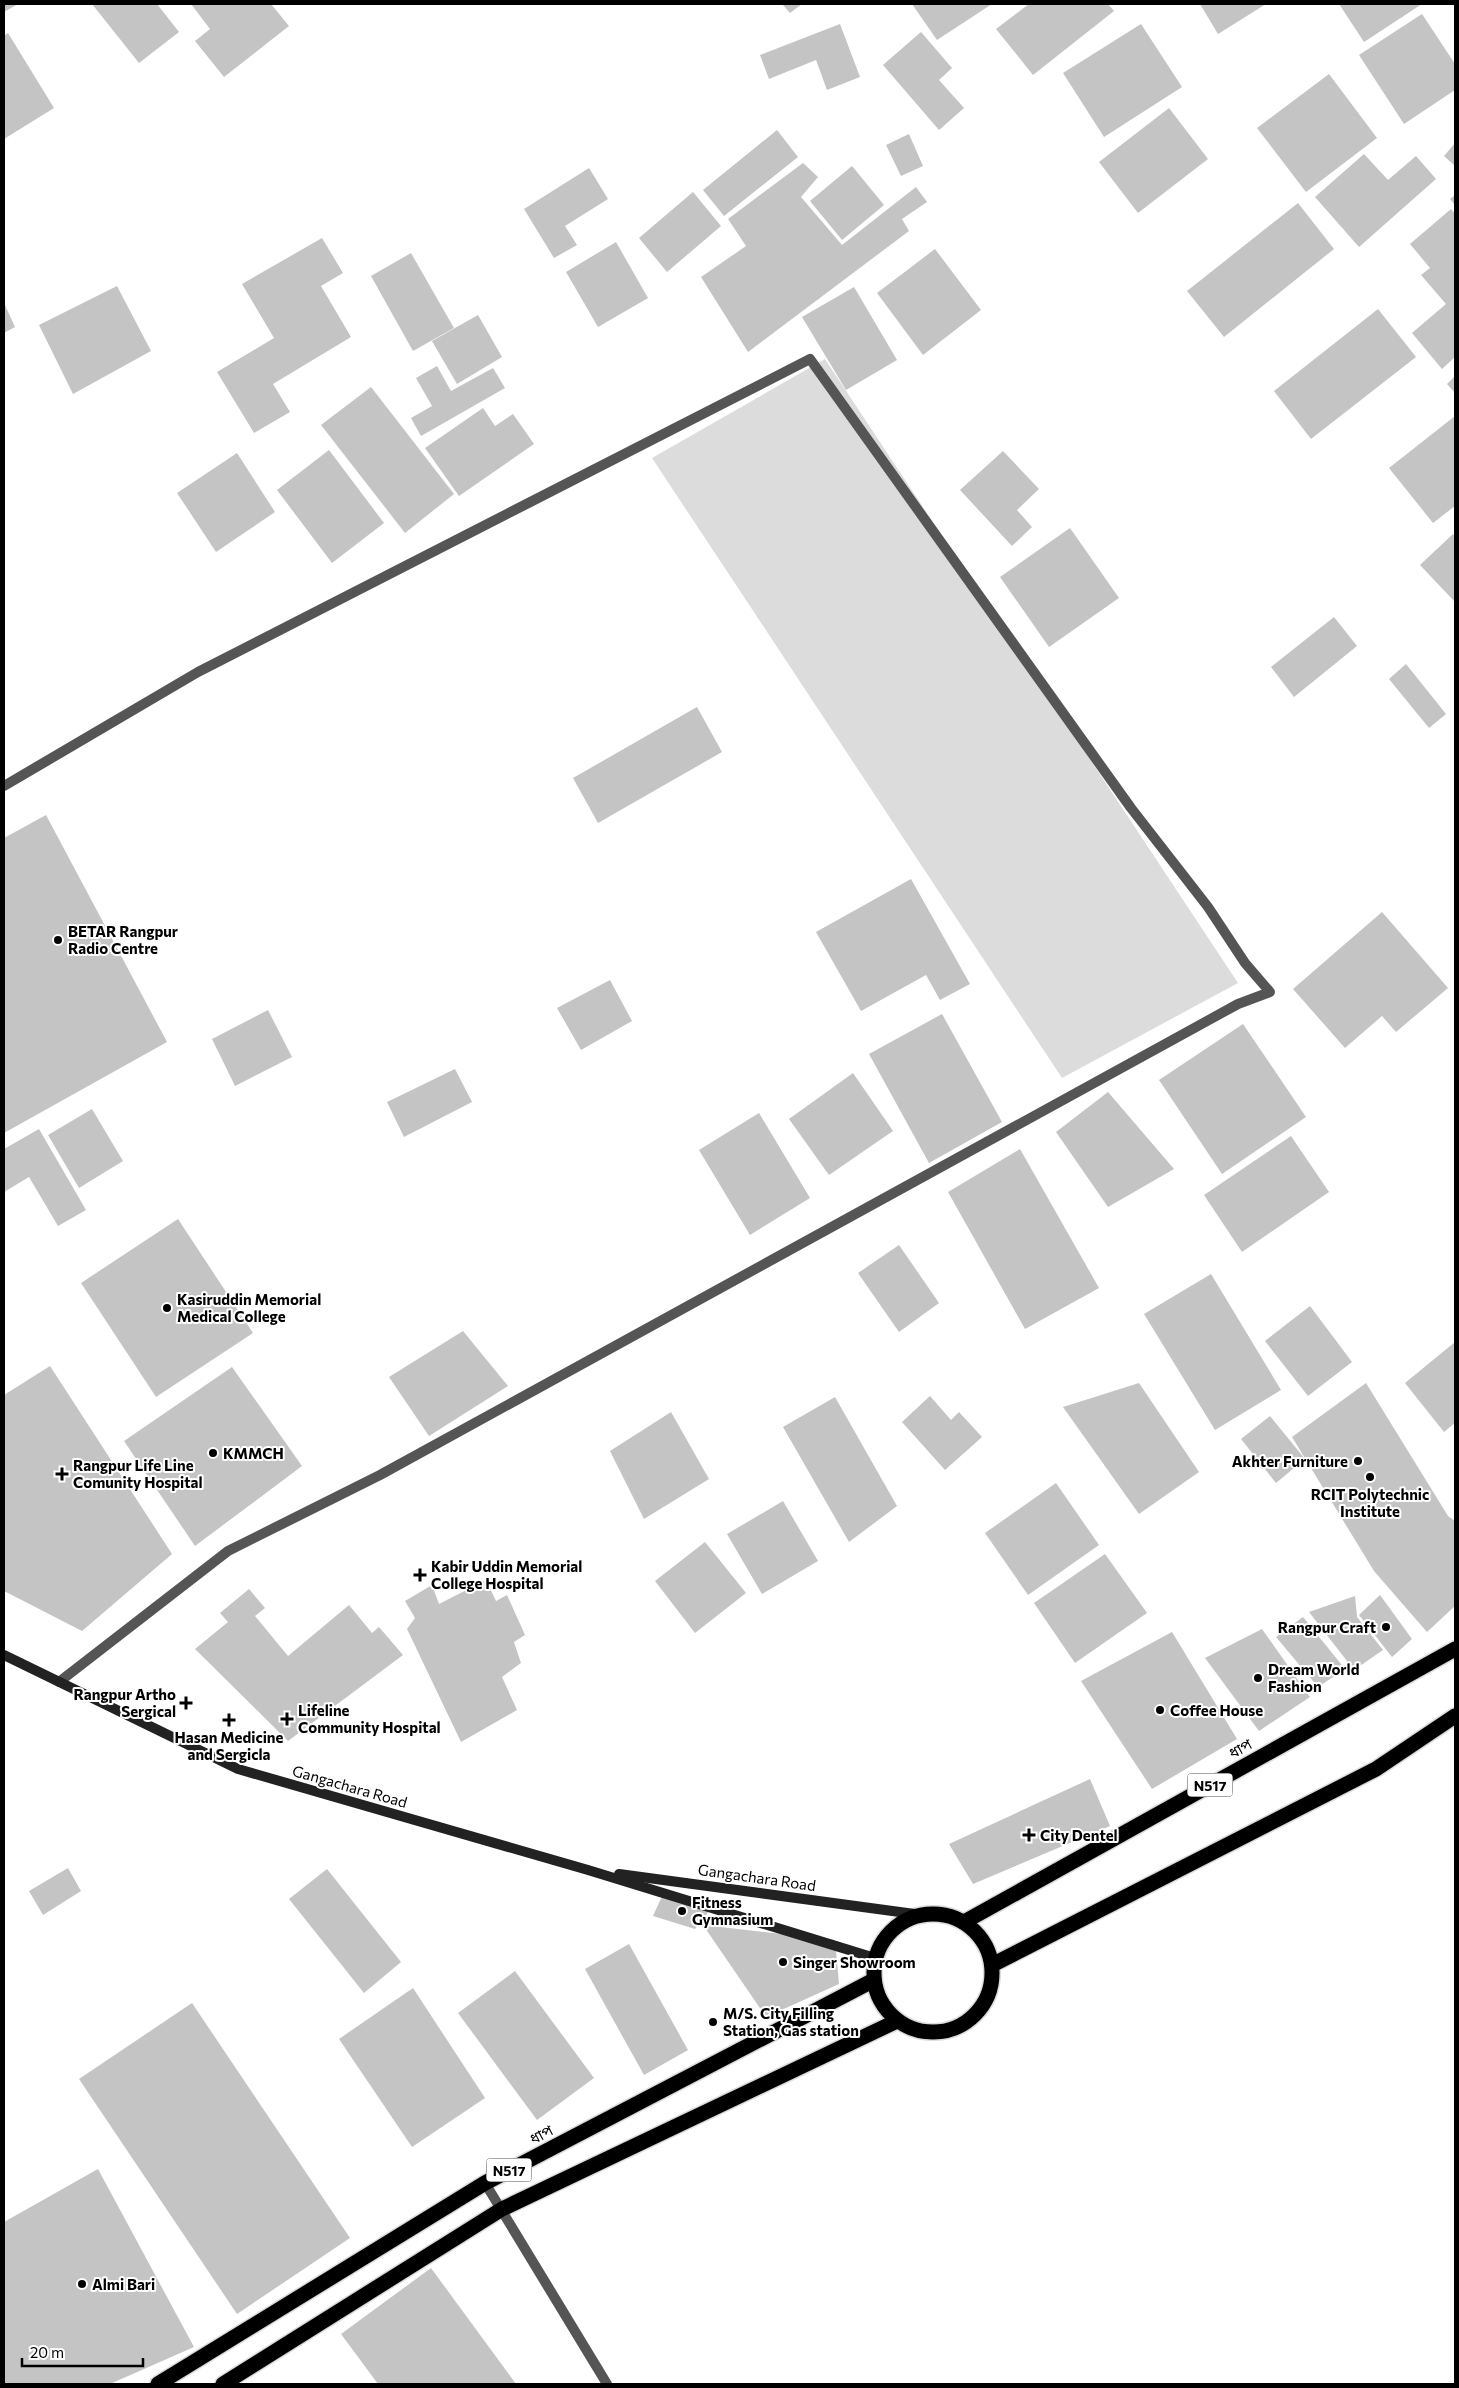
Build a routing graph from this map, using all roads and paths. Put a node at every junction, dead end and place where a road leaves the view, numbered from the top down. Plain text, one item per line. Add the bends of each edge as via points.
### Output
1 (4, 786) edge
2 (1455, 1648) edge
3 (4, 1655) edge
4 (59, 1682) junction
5 (1455, 1716) edge
6 (588, 1870) junction
7 (922, 1915) junction
8 (964, 1922) junction
9 (875, 1958) junction
10 (992, 1964) junction
11 (874, 1980) junction
12 (897, 2021) junction
13 (485, 2183) junction
14 (502, 2209) junction
15 (158, 2384) edge
16 (224, 2384) edge
17 (607, 2384) edge

1 - 4 street via 198,672 810,359 1131,808 1270,992 1230,1009 380,1475 228,1551
2 - 8 highway, ধাপ / N517
3 - 4 main road, Gangachara Road
4 - 6 main road, Gangachara Road via 238,1769
5 - 10 highway via 1376,1769
6 - 7 main road, Gangachara Road
6 - 9 main road, Gangachara Road
7 - 8 highway via 944,1914
7 - 9 highway via 901,1923 885,1938
8 - 10 highway via 978,1933
9 - 11 highway
10 - 12 highway via 991,1988 981,2009 964,2024 942,2032 918,2032
11 - 12 highway via 877,1996
11 - 13 highway, ধাপ / N517
12 - 14 highway, N517
13 - 14 street
13 - 15 highway, ধাপ / N517
14 - 16 highway, N517
14 - 17 street

